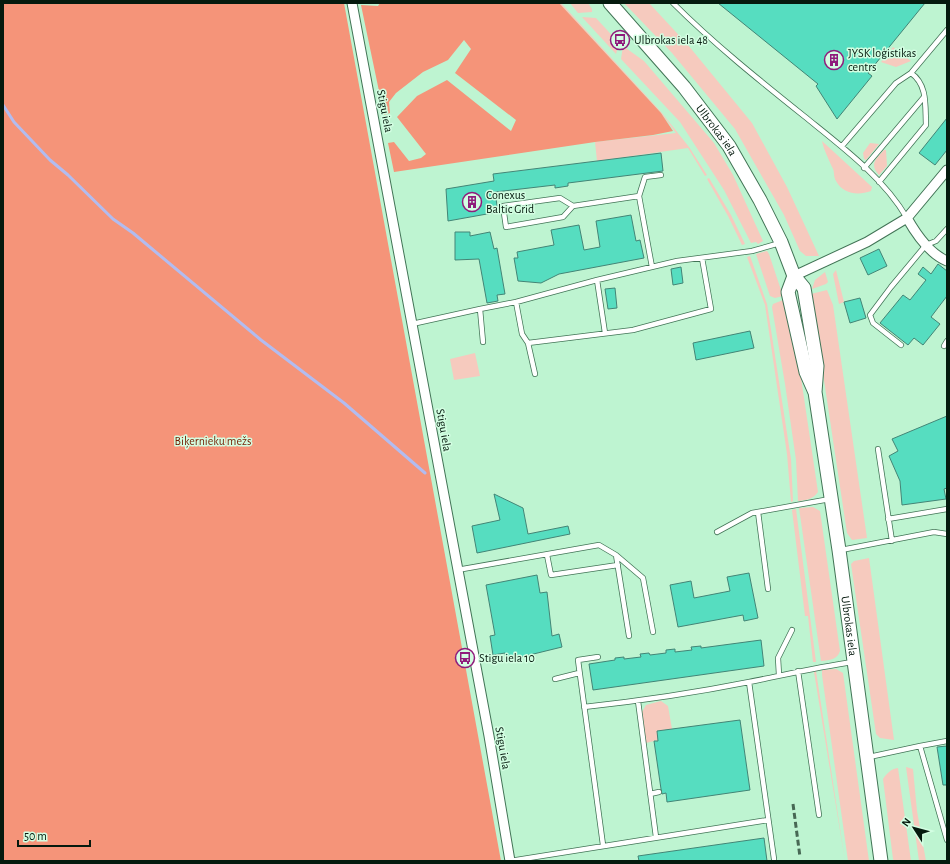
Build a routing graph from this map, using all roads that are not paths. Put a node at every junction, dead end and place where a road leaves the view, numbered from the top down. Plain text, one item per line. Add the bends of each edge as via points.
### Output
1 (352, 3) edge
2 (610, 3) edge
3 (673, 3) edge
4 (947, 30) edge
5 (911, 73) junction
6 (924, 97) junction
7 (842, 146) junction
8 (864, 168) junction
9 (947, 170) edge
10 (661, 174) dead end
11 (879, 182) junction
12 (639, 196) junction
13 (574, 206) junction
14 (907, 218) junction
15 (947, 228) edge
16 (781, 242) junction
17 (926, 245) junction
18 (702, 258) junction
19 (947, 261) edge
20 (652, 267) junction
21 (794, 276) junction
22 (597, 280) junction
23 (516, 302) junction
24 (480, 309) junction
25 (412, 324) junction
26 (605, 333) junction
27 (483, 342) dead end
28 (528, 343) junction
29 (901, 345) dead end
30 (535, 374) dead end
31 (878, 449) dead end
32 (832, 498) junction
33 (947, 509) edge
34 (758, 512) junction
35 (888, 520) junction
36 (717, 532) dead end
37 (947, 534) edge
38 (892, 541) junction
39 (839, 550) junction
40 (547, 555) junction
41 (616, 555) junction
42 (618, 565) junction
43 (457, 570) junction
44 (768, 589) dead end
45 (792, 630) dead end
46 (653, 632) dead end
47 (629, 636) dead end
48 (598, 657) dead end
49 (855, 662) junction
50 (798, 671) junction
51 (579, 673) junction
52 (779, 675) junction
53 (555, 678) dead end
54 (749, 682) junction
55 (638, 701) junction
56 (584, 707) junction
57 (947, 741) edge
58 (920, 746) junction
59 (867, 757) junction
60 (659, 792) dead end
61 (650, 794) junction
62 (819, 815) dead end
63 (768, 820) junction
64 (656, 837) junction
65 (947, 840) edge
66 (603, 845) junction
67 (774, 859) dead end
68 (510, 861) edge
69 (881, 861) edge

1 - 25 street, Stigu iela
2 - 16 main road, Ulbrokas iela via 684,87 729,146
3 - 7 lane via 714,42
4 - 5 lane
5 - 6 lane via 920,81
5 - 7 lane via 896,84
6 - 8 lane
6 - 11 lane via 926,125
7 - 8 lane
8 - 11 lane
9 - 14 street
10 - 12 lane via 645,177
11 - 14 lane
12 - 13 lane
12 - 20 lane
13 - 13 lane via 560,198 503,206 506,227 563,217
14 - 17 street
14 - 21 street via 867,242
15 - 17 lane via 936,241
16 - 18 lane via 752,251
16 - 21 main road, Ulbrokas iela
17 - 19 street via 939,258
17 - 29 lane via 870,315 872,323
18 - 20 lane
18 - 26 lane via 711,309 633,330
20 - 22 lane
21 - 32 main road, Ulbrokas iela via 805,292 817,366 815,392
22 - 23 lane
22 - 26 lane
23 - 24 lane
23 - 28 lane via 522,334
24 - 25 lane
24 - 27 lane
25 - 43 street, Stigu iela
26 - 28 lane
28 - 30 lane
31 - 35 lane
32 - 34 lane
32 - 39 main road, Ulbrokas iela
33 - 35 lane
34 - 36 lane
34 - 44 lane
35 - 38 lane
37 - 38 lane via 934,532
38 - 39 lane
39 - 49 main road, Ulbrokas iela
40 - 41 lane via 598,545
40 - 42 lane via 551,575
40 - 43 lane
41 - 42 lane
41 - 46 lane via 643,578
42 - 47 lane
43 - 68 street, Stigu iela
45 - 52 lane via 778,658
48 - 51 lane via 578,660
49 - 50 lane
49 - 59 main road, Ulbrokas iela
50 - 52 lane
50 - 62 lane
51 - 53 lane
51 - 56 lane
52 - 54 lane
54 - 55 lane
54 - 63 lane
55 - 56 lane
55 - 61 lane
56 - 66 lane
57 - 58 lane
58 - 59 lane
58 - 65 lane
59 - 69 main road, Ulbrokas iela
60 - 61 lane
61 - 64 lane
63 - 64 lane
63 - 67 lane
64 - 66 lane
66 - 68 lane

